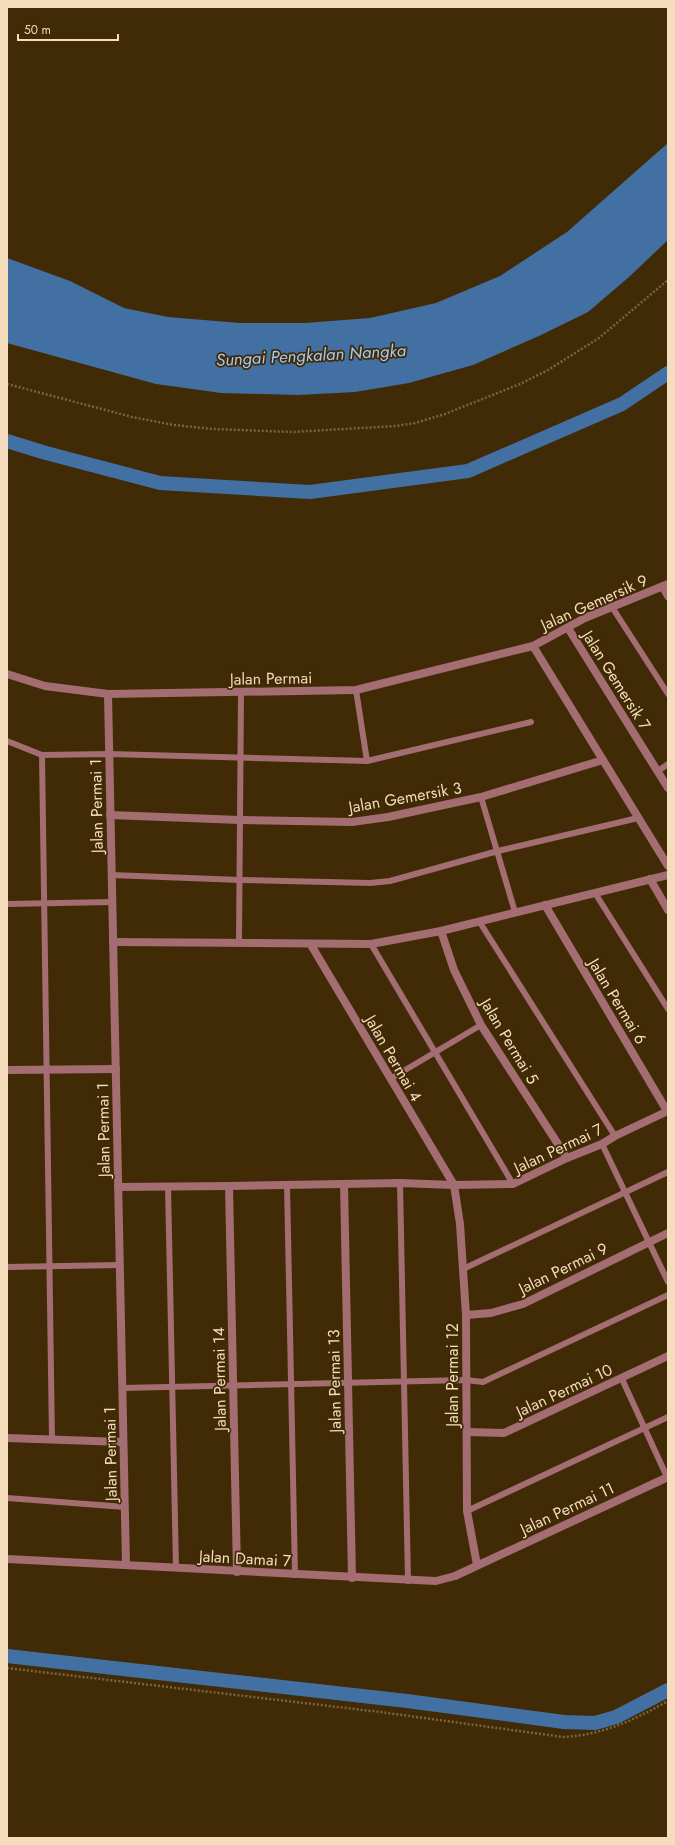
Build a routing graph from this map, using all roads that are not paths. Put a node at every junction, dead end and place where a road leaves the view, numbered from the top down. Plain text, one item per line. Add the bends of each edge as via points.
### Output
1 (666, 585) edge
2 (668, 596) edge
3 (612, 607) junction
4 (568, 628) junction
5 (532, 646) junction
6 (7, 674) edge
7 (356, 690) junction
8 (242, 692) junction
9 (108, 694) junction
10 (668, 694) edge
11 (531, 722) dead end
12 (7, 741) edge
13 (109, 754) junction
14 (42, 755) junction
15 (241, 758) junction
16 (603, 760) junction
17 (367, 761) junction
18 (668, 764) edge
19 (658, 771) junction
20 (668, 788) edge
21 (481, 797) junction
22 (110, 815) junction
23 (638, 818) junction
24 (240, 820) junction
25 (498, 851) junction
26 (668, 866) edge
27 (112, 875) junction
28 (668, 875) edge
29 (650, 879) junction
30 (240, 880) junction
31 (595, 893) junction
32 (112, 902) junction
33 (44, 903) junction
34 (7, 904) edge
35 (545, 905) junction
36 (668, 910) edge
37 (515, 912) junction
38 (479, 921) junction
39 (441, 931) junction
40 (113, 942) junction
41 (239, 943) junction
42 (371, 944) junction
43 (311, 945) junction
44 (668, 1009) edge
45 (481, 1025) junction
46 (435, 1052) junction
47 (116, 1069) junction
48 (7, 1070) edge
49 (47, 1070) junction
50 (390, 1079) junction
51 (667, 1111) edge
52 (615, 1136) junction
53 (602, 1144) junction
54 (567, 1158) junction
55 (668, 1172) edge
56 (400, 1183) junction
57 (344, 1184) junction
58 (514, 1184) junction
59 (287, 1185) junction
60 (454, 1185) junction
61 (168, 1186) junction
62 (229, 1186) junction
63 (118, 1187) junction
64 (625, 1192) junction
65 (668, 1233) edge
66 (649, 1242) junction
67 (120, 1266) junction
68 (7, 1267) edge
69 (50, 1267) junction
70 (463, 1269) junction
71 (668, 1282) edge
72 (668, 1295) edge
73 (466, 1315) junction
74 (668, 1356) edge
75 (622, 1378) junction
76 (466, 1380) junction
77 (404, 1382) junction
78 (348, 1383) junction
79 (291, 1384) junction
80 (233, 1386) junction
81 (172, 1387) junction
82 (122, 1388) junction
83 (668, 1417) edge
84 (645, 1428) junction
85 (467, 1432) junction
86 (7, 1438) edge
87 (52, 1440) junction
88 (123, 1442) junction
89 (668, 1477) edge
90 (7, 1498) edge
91 (125, 1506) junction
92 (468, 1511) junction
93 (7, 1559) edge
94 (126, 1565) junction
95 (477, 1565) junction
96 (176, 1568) junction
97 (237, 1572) junction
98 (295, 1575) junction
99 (352, 1578) junction
100 (408, 1581) junction

1 - 2 street
1 - 3 street, Jalan Gemersik 9
3 - 4 street, Jalan Gemersik 9
3 - 10 lane
4 - 5 street, Jalan Gemersik 9
4 - 19 street, Jalan Gemersik 7
5 - 7 street, Jalan Permai
5 - 16 street
6 - 9 street, Jalan Permai via 45,686
7 - 8 street, Jalan Permai
7 - 17 lane
8 - 9 street, Jalan Permai
8 - 15 lane
9 - 13 street, Jalan Permai 1
11 - 17 lane
12 - 14 lane
13 - 14 lane
13 - 15 lane
13 - 22 street, Jalan Permai 1
14 - 33 lane
15 - 17 lane
15 - 24 lane
16 - 21 street, Jalan Gemersik 3
16 - 23 street
18 - 19 lane
19 - 20 street, Jalan Gemersik 7
21 - 24 street, Jalan Gemersik 3 via 352,822
21 - 25 lane
22 - 24 street, Jalan Gemersik 3
22 - 27 street, Jalan Permai 1
23 - 25 lane
23 - 26 street
24 - 30 lane
25 - 30 lane via 377,882
25 - 37 lane
27 - 30 lane
27 - 32 street, Jalan Permai 1
28 - 29 street
29 - 31 street
29 - 36 street
30 - 41 lane
31 - 35 street
31 - 44 lane
32 - 33 lane
32 - 40 street, Jalan Permai 1
33 - 34 lane
33 - 49 lane
35 - 37 street
35 - 51 street, Jalan Permai 6
37 - 38 street
38 - 39 street
38 - 52 lane
39 - 42 street
39 - 45 street, Jalan Permai 5 via 454,970
40 - 41 street
40 - 47 street, Jalan Permai 1
41 - 43 street
42 - 43 street
42 - 46 lane
43 - 50 street, Jalan Permai 4
45 - 46 lane
45 - 54 street, Jalan Permai 5
46 - 50 lane
46 - 58 lane
47 - 49 street
47 - 63 street, Jalan Permai 1
48 - 49 street
49 - 69 lane
50 - 60 street, Jalan Permai 4
51 - 52 street, Jalan Permai 7
52 - 53 street, Jalan Permai 7
53 - 54 street, Jalan Permai 7
53 - 64 lane
54 - 58 street, Jalan Permai 7
55 - 64 lane
56 - 57 street, Jalan Permai 7
56 - 60 street, Jalan Permai 7
56 - 77 lane
57 - 59 street, Jalan Permai 7
57 - 78 street, Jalan Permai 13
58 - 60 street, Jalan Permai 7
59 - 62 street, Jalan Permai 7
59 - 79 lane
60 - 70 street, Jalan Permai 12
61 - 62 street, Jalan Permai 7
61 - 63 street, Jalan Permai 7
61 - 81 lane
62 - 80 street, Jalan Permai 14
63 - 67 street, Jalan Permai 1
64 - 66 lane
64 - 70 lane
65 - 66 street, Jalan Permai 9
66 - 71 lane
66 - 73 street, Jalan Permai 9 via 523,1304 491,1313
67 - 69 lane
67 - 82 street, Jalan Permai 1
68 - 69 lane
69 - 87 lane
70 - 73 street, Jalan Permai 12
72 - 76 lane via 483,1382
73 - 76 street, Jalan Permai 12
74 - 75 street, Jalan Permai 10
75 - 84 lane
75 - 85 street, Jalan Permai 10 via 504,1433
76 - 77 lane
76 - 85 street, Jalan Permai 12
77 - 78 lane
77 - 100 lane
78 - 79 lane
78 - 99 street, Jalan Permai 13
79 - 80 lane
79 - 98 lane
80 - 81 lane
80 - 97 street, Jalan Permai 14
81 - 82 lane
81 - 96 lane
82 - 88 street, Jalan Permai 1
83 - 84 lane
84 - 89 lane
84 - 92 lane
85 - 92 street, Jalan Permai 12
86 - 87 street
87 - 88 street
88 - 91 street, Jalan Permai 1
89 - 95 street, Jalan Permai 11
90 - 91 lane
91 - 94 street, Jalan Permai 1
92 - 95 street, Jalan Permai 12
93 - 94 street, Jalan Damai 7
94 - 96 street, Jalan Damai 7
95 - 100 street, Jalan Damai 7 via 455,1576 436,1581
96 - 97 street, Jalan Damai 7
97 - 98 street, Jalan Damai 7
98 - 99 street, Jalan Damai 7
99 - 100 street, Jalan Damai 7

